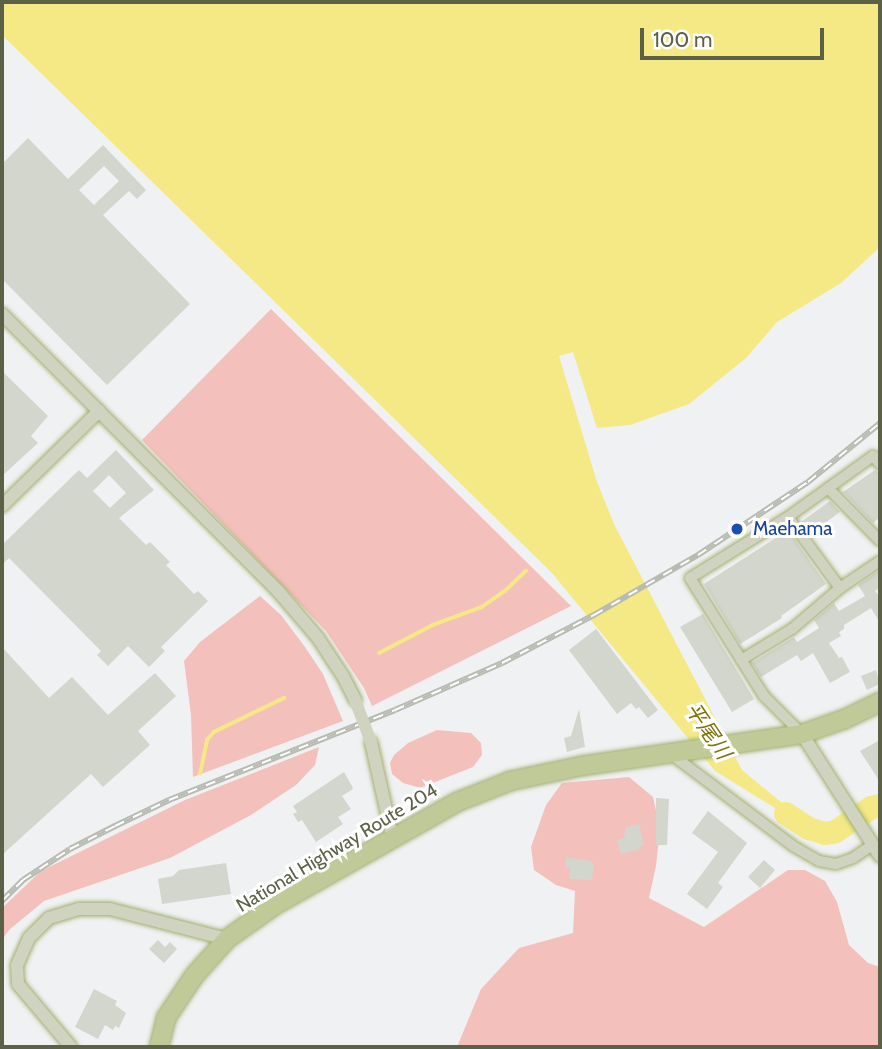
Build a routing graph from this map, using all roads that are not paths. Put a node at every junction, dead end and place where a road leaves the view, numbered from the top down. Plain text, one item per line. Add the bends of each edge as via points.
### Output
1 (2, 314) edge
2 (99, 411) junction
3 (878, 456) edge
4 (828, 488) junction
5 (2, 506) edge
6 (788, 517) junction
7 (880, 541) edge
8 (880, 561) edge
9 (840, 588) junction
10 (741, 660) junction
11 (880, 702) edge
12 (802, 734) junction
13 (677, 753) junction
14 (392, 836) junction
15 (873, 846) edge
16 (227, 939) junction
17 (71, 1047) edge
18 (159, 1047) edge

1 - 2 street
2 - 5 street
2 - 14 street, bridge via 278,591 318,638 343,676 371,742
3 - 4 street
4 - 6 street
4 - 7 street
6 - 9 street
6 - 10 street via 690,578
8 - 9 street
9 - 10 street via 792,629
10 - 12 street via 764,696
11 - 12 highway, National Highway Route 204
12 - 13 highway, National Highway Route 204
12 - 15 street
13 - 14 highway, National Highway Route 204 via 510,781
13 - 15 street via 818,861 836,864
14 - 16 highway, National Highway Route 204
16 - 17 street via 110,909 79,909 48,918 29,938 17,964 18,984
16 - 18 highway, National Highway Route 204 via 194,976 166,1018

